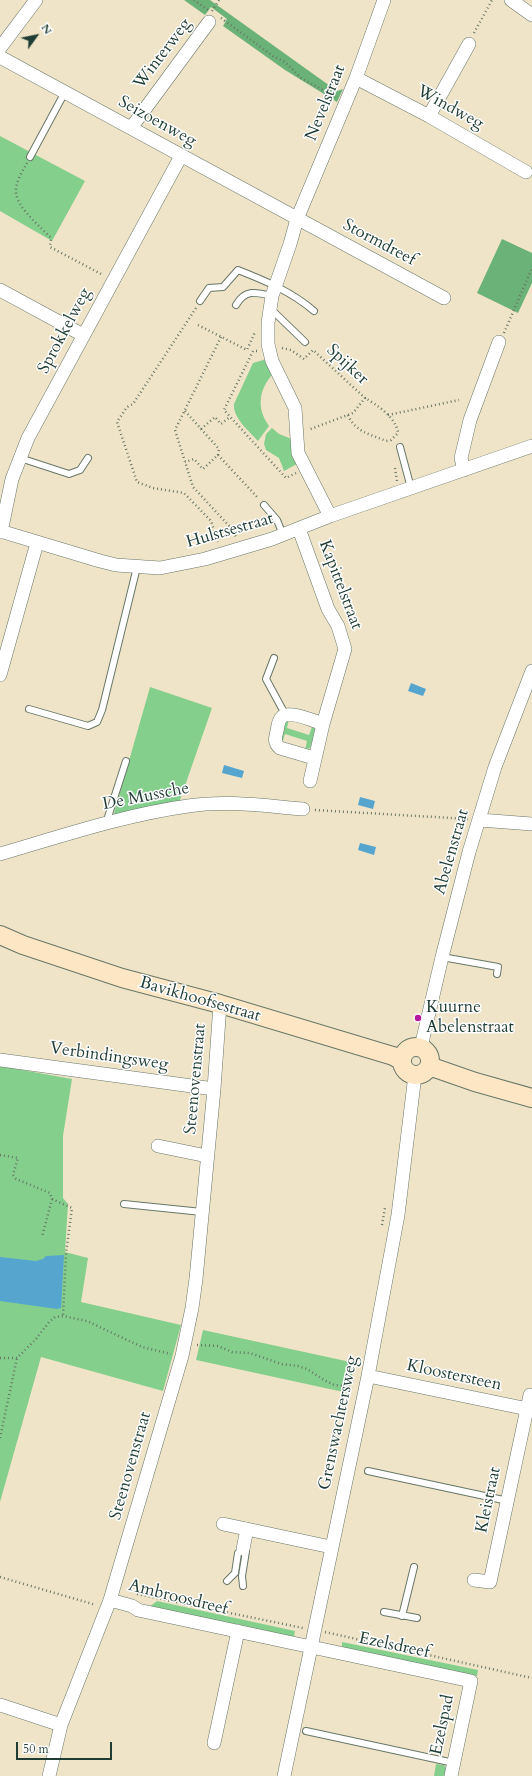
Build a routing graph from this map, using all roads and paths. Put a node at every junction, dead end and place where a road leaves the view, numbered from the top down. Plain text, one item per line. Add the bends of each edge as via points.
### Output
1 (36, 0) edge
2 (194, 0) edge
3 (384, 0) edge
4 (492, 0) edge
5 (511, 0) edge
6 (532, 15) edge
7 (209, 22) dead end
8 (468, 44) joint
9 (0, 48) edge
10 (0, 57) edge
11 (356, 78) junction
12 (65, 92) junction
13 (346, 102) junction
14 (429, 116) junction
15 (131, 128) junction
16 (181, 156) junction
17 (30, 157) joint
18 (526, 172) dead end
19 (297, 219) junction
20 (532, 268) edge
21 (113, 280) junction
22 (0, 290) edge
23 (274, 290) junction
24 (444, 298) dead end
25 (200, 301) joint
26 (236, 305) dead end
27 (314, 311) dead end
28 (270, 312) junction
29 (198, 325) dead end
30 (255, 327) dead end
31 (83, 335) junction
32 (221, 337) junction
33 (305, 342) dead end
34 (499, 342) joint
35 (270, 349) junction
36 (365, 398) junction
37 (459, 400) dead end
38 (185, 411) junction
39 (348, 415) junction
40 (230, 416) junction
41 (388, 416) junction
42 (201, 429) junction
43 (297, 435) junction
44 (532, 446) edge
45 (400, 447) dead end
46 (218, 455) junction
47 (20, 458) junction
48 (88, 458) dead end
49 (185, 462) junction
50 (306, 469) junction
51 (464, 470) junction
52 (411, 488) junction
53 (258, 499) dead end
54 (264, 505) dead end
55 (330, 516) junction
56 (299, 529) junction
57 (0, 531) edge
58 (283, 535) junction
59 (37, 543) junction
60 (242, 548) junction
61 (222, 554) junction
62 (138, 567) junction
63 (274, 658) dead end
64 (532, 671) edge
65 (0, 675) edge
66 (29, 709) dead end
67 (285, 714) junction
68 (323, 724) junction
69 (314, 758) junction
70 (126, 761) dead end
71 (310, 781) dead end
72 (303, 809) joint
73 (480, 820) junction
74 (109, 822) junction
75 (532, 824) edge
76 (0, 854) edge
77 (0, 935) edge
78 (442, 957) junction
79 (497, 974) dead end
80 (220, 1004) junction
81 (421, 1047) junction
82 (0, 1060) edge
83 (402, 1061) junction
84 (422, 1071) junction
85 (214, 1089) junction
86 (532, 1098) edge
87 (158, 1146) dead end
88 (0, 1154) edge
89 (207, 1156) junction
90 (52, 1199) junction
91 (124, 1204) dead end
92 (385, 1207) dead end
93 (202, 1212) junction
94 (381, 1230) dead end
95 (42, 1237) dead end
96 (63, 1316) junction
97 (185, 1342) junction
98 (182, 1356) junction
99 (0, 1358) edge
100 (16, 1358) junction
101 (368, 1376) junction
102 (353, 1380) dead end
103 (530, 1395) dead end
104 (530, 1410) edge
105 (0, 1438) edge
106 (368, 1471) dead end
107 (508, 1501) junction
108 (223, 1524) dead end
109 (247, 1529) junction
110 (331, 1547) junction
111 (243, 1549) junction
112 (414, 1567) dead end
113 (0, 1577) edge
114 (474, 1580) dead end
115 (227, 1581) dead end
116 (243, 1586) dead end
117 (108, 1604) junction
118 (384, 1612) dead end
119 (402, 1616) junction
120 (417, 1618) dead end
121 (238, 1631) junction
122 (311, 1647) junction
123 (471, 1681) joint
124 (0, 1705) edge
125 (61, 1725) junction
126 (306, 1731) dead end
127 (214, 1743) dead end
128 (454, 1763) junction
129 (49, 1776) edge
130 (284, 1776) edge
131 (451, 1776) edge

1 - 9 street
2 - 13 path via 285,62 301,78
3 - 11 street, Nevelstraat
4 - 8 path
5 - 6 street
7 - 15 street, Winterweg
8 - 14 street
10 - 12 street, Seizoenweg
11 - 13 street, Nevelstraat
11 - 14 street, Windweg
12 - 15 street, Seizoenweg
12 - 17 lane
13 - 19 street, Nevelstraat
14 - 18 street, Windweg
15 - 16 street, Seizoenweg
16 - 19 street, Seizoenweg
16 - 21 street, Sprokkelweg
17 - 21 path via 16,192 22,208 51,238 50,247
19 - 23 street, Nevelstraat
19 - 24 street, Stormdreef
20 - 34 path
21 - 31 street, Sprokkelweg
22 - 31 street
23 - 25 lane via 238,270 223,287 209,288
23 - 26 lane via 250,292 243,295
23 - 27 lane via 303,301
23 - 28 street, Nevelstraat
25 - 61 path via 133,404 127,407 118,422 137,482 184,494 211,521
28 - 33 lane via 274,312
28 - 35 street, Nevelstraat
29 - 32 path
30 - 32 path via 255,333 246,350
31 - 47 street, Sprokkelweg
32 - 38 path
34 - 51 street via 470,420 461,458
35 - 36 path, Spijker via 291,350 304,360 313,350
35 - 40 path via 253,351 224,410
35 - 43 street, Nevelstraat via 272,361 295,408
36 - 39 path, Spijker via 353,413
36 - 41 path, Spijker
37 - 41 path
38 - 42 path
38 - 49 path via 175,430
39 - 41 path, Spijker via 358,429 386,441 398,433 397,427
39 - 43 path, Spijker
40 - 42 path via 221,424 215,417
40 - 50 path via 286,478
42 - 46 path via 219,450
43 - 50 street, Nevelstraat via 298,453
44 - 51 street, Hulstsestraat
45 - 52 lane
46 - 49 path via 203,469 194,459
46 - 53 path
47 - 48 lane via 69,474 80,470
47 - 57 street, Sprokkelweg via 12,479
49 - 60 path via 193,487 232,529
50 - 55 street, Nevelstraat
51 - 52 street, Hulstsestraat
52 - 55 street, Hulstsestraat
54 - 58 lane via 277,520
55 - 56 street, Hulstsestraat
56 - 58 street, Hulstsestraat
56 - 68 street, Kapittelstraat via 345,649
57 - 59 street, Hulstsestraat
58 - 60 street, Hulstsestraat
59 - 62 street, Hulstsestraat via 100,561
59 - 65 street
60 - 61 street, Hulstsestraat
61 - 62 street, Hulstsestraat via 160,568
62 - 66 lane via 97,722 88,726
63 - 67 lane via 266,679
64 - 73 street, Abelenstraat via 495,767
67 - 68 street
67 - 69 street via 280,718 275,739 277,745
68 - 69 street, Kapittelstraat
69 - 71 street, Kapittelstraat
70 - 74 lane via 108,817
72 - 73 path
72 - 74 street, De Mussche via 231,804 189,805
73 - 75 street
73 - 78 street, Abelenstraat via 469,852
74 - 76 street, De Mussche
77 - 80 street, Bavikhoofsestraat via 122,978
78 - 79 lane via 498,967
78 - 81 street, Abelenstraat
80 - 83 street, Bavikhoofsestraat via 393,1056
80 - 85 street, Steenovenstraat
81 - 83 street via 408,1049
81 - 84 street via 429,1055
82 - 85 street, Verbindingsweg
83 - 84 street via 406,1070
84 - 86 street
84 - 101 street, Grenswachtersweg
85 - 89 street, Steenovenstraat
87 - 89 street, Steenovenstraat
88 - 90 path via 18,1158 13,1175 16,1179 46,1190
89 - 93 street, Steenovenstraat
90 - 95 path
90 - 96 path via 72,1208 66,1253
91 - 93 lane
92 - 94 path
93 - 97 street, Steenovenstraat via 192,1308
96 - 98 path via 87,1321 149,1349
96 - 100 path via 49,1322
97 - 98 street, Steenovenstraat
97 - 102 path via 199,1346 218,1346 232,1352 250,1353 281,1364 298,1366 334,1385 352,1387
98 - 117 street, Steenovenstraat
99 - 100 path
100 - 105 path
101 - 104 street, Kloostersteen
101 - 110 street, Grenswachtersweg
103 - 104 street, Kleistraat
104 - 107 street, Kleistraat
106 - 107 lane
107 - 114 street, Kleistraat via 490,1582
108 - 109 street
109 - 110 street
109 - 111 street
110 - 122 street, Grenswachtersweg
111 - 115 lane via 238,1553 235,1573
111 - 116 lane via 246,1551
112 - 119 lane
113 - 117 path
117 - 121 street, Ambroosdreef via 132,1606 138,1610
117 - 125 street, Steenovenstraat
118 - 119 lane
119 - 120 lane
121 - 122 street, Ambroosdreef
121 - 127 street, Ambroosdreef
122 - 123 street, Ezelsdreef
122 - 130 street, Grenswachtersweg
123 - 128 street, Ezelspad
124 - 125 street
125 - 129 street, Steenovenstraat
126 - 128 lane
128 - 131 street, Ezelspad

